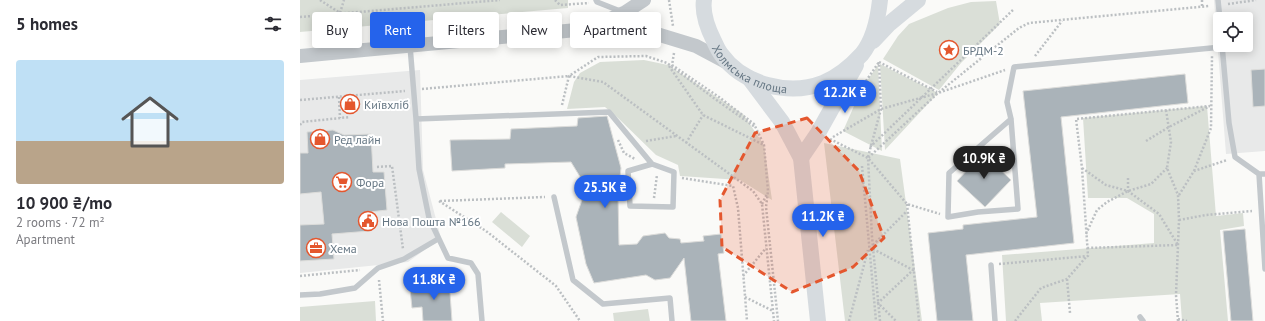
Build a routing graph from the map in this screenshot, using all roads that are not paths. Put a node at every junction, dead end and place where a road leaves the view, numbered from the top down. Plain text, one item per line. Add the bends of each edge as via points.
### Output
1 (644, 0) edge
2 (704, 0) edge
3 (880, 0) edge
4 (918, 0) edge
5 (596, 1) edge
6 (622, 12) edge
7 (626, 12) edge
8 (570, 31) edge
9 (661, 35) edge
10 (425, 45) edge
11 (388, 48) edge
12 (410, 48) edge
13 (1213, 48) edge
14 (1223, 52) edge
15 (863, 53) junction
16 (300, 56) edge
17 (730, 65) junction
18 (749, 78) junction
19 (416, 119) junction
20 (1011, 119) junction
21 (801, 158) junction
22 (652, 164) junction
23 (1262, 174) edge
24 (554, 197) road end
25 (438, 238) junction
26 (991, 265) road end
27 (1265, 269) edge
28 (300, 295) edge
29 (482, 321) edge
30 (672, 321) edge
31 (818, 321) edge
32 (995, 321) edge

1 - 7 street
2 - 17 main road, Холмська площа via 708,30
3 - 15 main road, Холмська площа via 876,28
4 - 15 main road via 889,24
5 - 6 lane
8 - 10 street
9 - 17 street via 696,46
11 - 16 street
12 - 19 lane
13 - 20 lane via 1014,67 1007,102
14 - 23 lane via 1234,157
15 - 18 main road, Холмська площа via 845,71 823,83 798,89 773,87
15 - 21 main road
17 - 18 main road, Холмська площа
18 - 21 main road via 782,122
19 - 22 lane via 609,112
19 - 25 lane via 418,169 429,218
20 - 20 lane via 1018,209 948,217 949,173
21 - 31 main road
22 - 22 lane via 628,171 630,206 674,207 674,172
23 - 27 lane via 1261,211
24 - 30 lane via 573,280 603,304 670,298
25 - 28 lane via 404,259 378,268 355,288
25 - 29 lane via 448,258 471,263 478,274
26 - 32 lane

